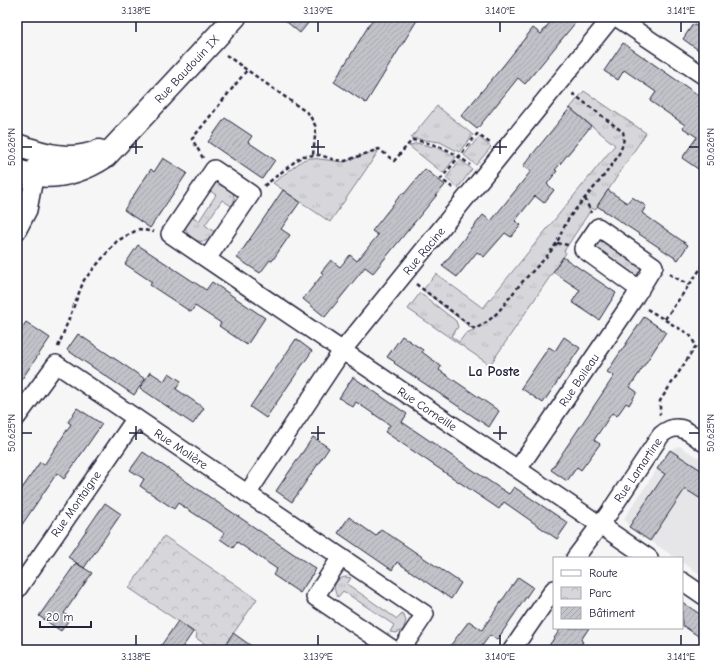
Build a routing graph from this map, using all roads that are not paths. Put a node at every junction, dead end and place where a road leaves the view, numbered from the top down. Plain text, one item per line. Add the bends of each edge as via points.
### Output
1 (235, 17) edge
2 (612, 17) edge
3 (616, 17) edge
4 (704, 76) edge
5 (139, 120) junction
6 (17, 145) edge
7 (39, 153) junction
8 (26, 173) edge
9 (17, 231) edge
10 (207, 259) junction
11 (637, 295) junction
12 (342, 351) junction
13 (17, 418) edge
14 (136, 418) junction
15 (704, 443) edge
16 (518, 469) junction
17 (247, 494) junction
18 (600, 525) junction
19 (341, 557) junction
20 (576, 557) edge
21 (647, 557) edge
22 (683, 582) edge
23 (17, 590) edge
24 (553, 590) edge
25 (704, 596) edge
26 (394, 650) edge
27 (401, 650) edge
28 (512, 650) edge

1 - 5 street, Rue Baudouin IX
2 - 12 street, Rue Racine
3 - 4 street
5 - 7 street, Rue Baudouin IX via 114,144 93,154 62,158
5 - 8 street, Rue Baudouin IX via 116,146 92,166 74,173 43,176
6 - 7 street, Rue Baudouin IX
7 - 8 street
8 - 9 street via 28,210
10 - 10 street, Rue Corneille via 251,194 214,170 170,234
10 - 12 street, Rue Corneille
11 - 11 street, Rue Boileau via 654,266 598,227 582,250
11 - 16 street, Rue Boileau
12 - 16 street, Rue Corneille
12 - 17 street, Rue Racine
13 - 14 street, Rue Molière via 56,364
14 - 17 street, Rue Molière
14 - 23 street, Rue Montaigne
15 - 18 street, Rue Lamartine via 683,429 677,427 667,430 661,435
16 - 18 street, Rue Corneille
17 - 19 street, Rue Molière
18 - 20 street, Rue Lamartine
18 - 21 street, Rue Corneille
19 - 26 street via 315,596
19 - 27 street, Rue Molière via 425,614
22 - 25 street
24 - 28 street

